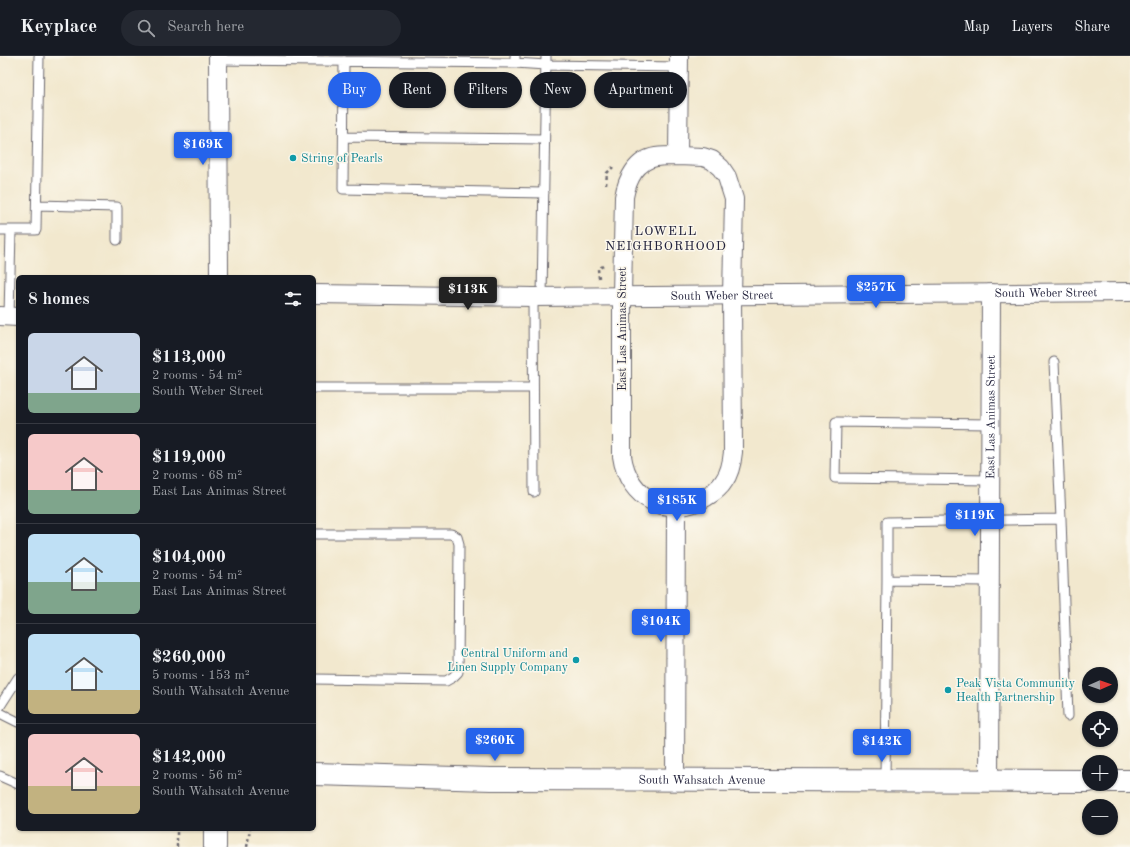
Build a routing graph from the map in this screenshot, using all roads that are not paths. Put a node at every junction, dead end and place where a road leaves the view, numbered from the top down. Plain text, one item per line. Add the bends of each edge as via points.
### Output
1 (39, 56) edge
2 (218, 58) edge
3 (515, 60) edge
4 (344, 61) junction
5 (546, 61) edge
6 (679, 62) edge
7 (344, 137) junction
8 (544, 139) junction
9 (678, 156) junction
10 (544, 193) junction
11 (37, 205) junction
12 (0, 230) edge
13 (11, 230) junction
14 (117, 240) dead end
15 (219, 275) edge
16 (1130, 292) edge
17 (990, 293) junction
18 (316, 294) edge
19 (622, 295) junction
20 (732, 296) junction
21 (537, 297) junction
22 (9, 316) edge
23 (1054, 362) dead end
24 (316, 388) edge
25 (533, 388) junction
26 (990, 424) junction
27 (990, 480) junction
28 (534, 492) dead end
29 (676, 507) junction
30 (1061, 519) junction
31 (990, 521) junction
32 (316, 534) edge
33 (887, 580) junction
34 (990, 581) junction
35 (316, 679) edge
36 (16, 681) edge
37 (0, 706) edge
38 (0, 713) edge
39 (1068, 716) dead end
40 (16, 721) edge
41 (316, 774) edge
42 (0, 776) edge
43 (675, 779) junction
44 (885, 780) junction
45 (989, 780) junction
46 (1082, 781) edge
47 (1118, 781) edge
48 (1130, 781) edge
49 (16, 783) edge
50 (215, 831) edge
51 (215, 847) edge

1 - 11 lane
2 - 4 lane
2 - 15 street
3 - 4 lane
3 - 5 lane
4 - 7 lane
5 - 6 lane
5 - 8 lane
6 - 9 street
7 - 8 lane
7 - 10 lane via 343,190
8 - 10 lane
9 - 19 street, East Las Animas Street via 655,157 644,161 630,176 626,185
9 - 20 street, East Las Animas Street via 712,160 724,172 731,187 734,199
10 - 21 lane
11 - 13 lane via 36,230
11 - 14 lane via 117,206
12 - 13 lane
13 - 22 lane
16 - 17 street, South Weber Street
17 - 20 street, South Weber Street
17 - 26 street, East Las Animas Street
18 - 21 street, South Weber Street
19 - 20 street, South Weber Street
19 - 21 street, South Weber Street
19 - 29 street, East Las Animas Street via 624,468 632,484 644,496 658,504
20 - 29 street, East Las Animas Street via 731,468 725,481 714,492 689,505
21 - 25 lane
23 - 30 lane
24 - 25 lane
25 - 28 lane
26 - 27 street, East Las Animas Street
26 - 27 lane via 836,422 836,478
27 - 31 street, East Las Animas Street
29 - 43 street
30 - 31 lane
30 - 39 lane
31 - 33 lane via 887,522
31 - 34 street, East Las Animas Street
32 - 35 lane via 451,534 457,537 459,544 458,672 453,677 446,681
33 - 34 lane
33 - 44 lane
34 - 45 street, East Las Animas Street
36 - 37 lane
38 - 40 lane
41 - 43 main road, South Wahsatch Avenue
42 - 49 lane
43 - 44 main road, South Wahsatch Avenue
44 - 45 main road, South Wahsatch Avenue
45 - 46 main road, South Wahsatch Avenue
47 - 48 main road
50 - 51 main road

